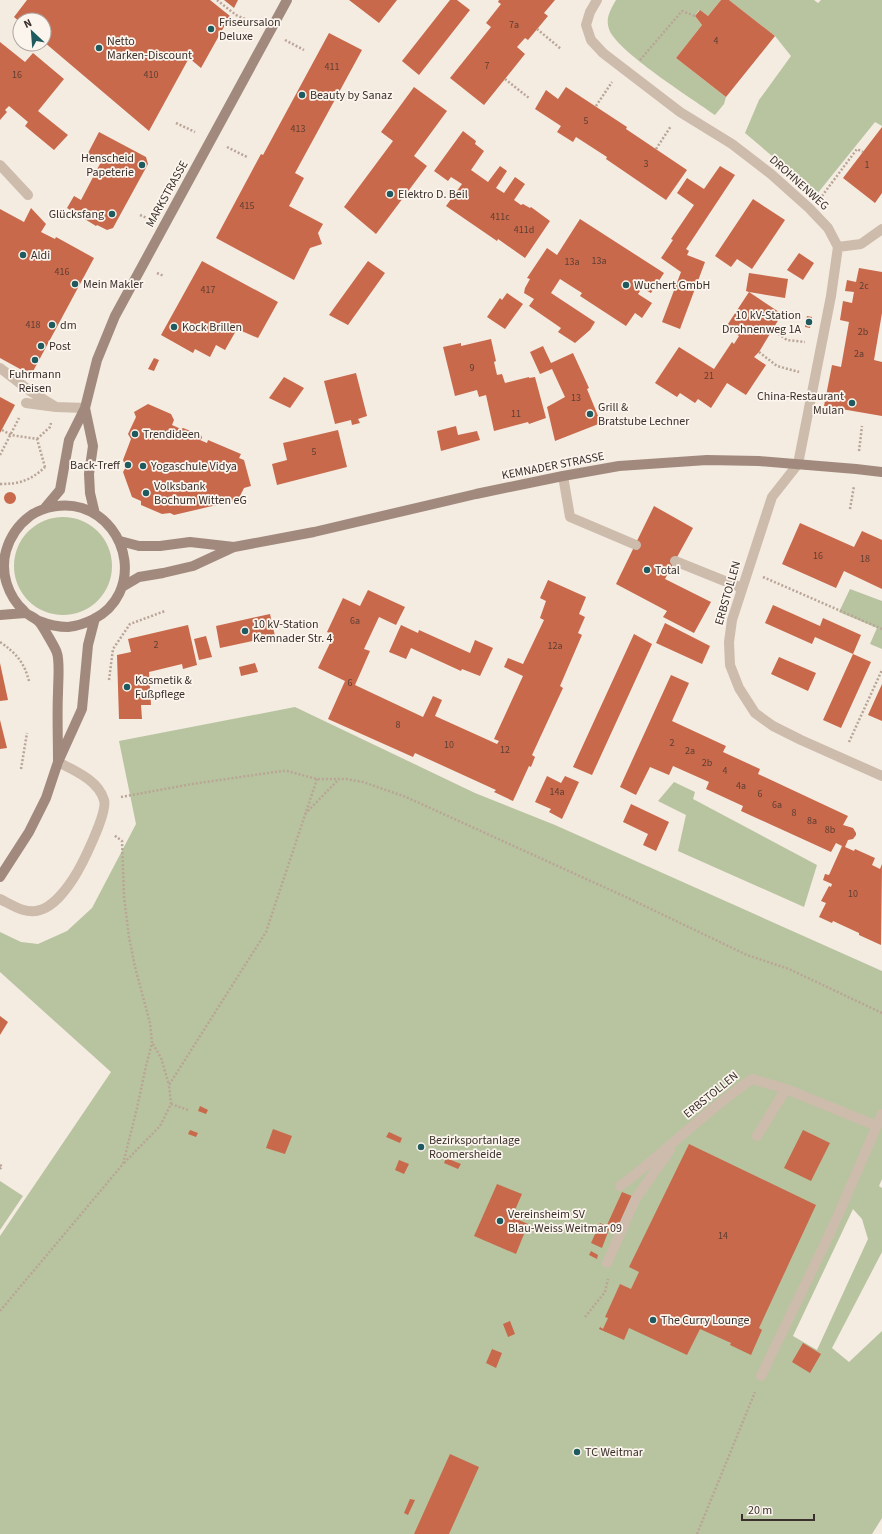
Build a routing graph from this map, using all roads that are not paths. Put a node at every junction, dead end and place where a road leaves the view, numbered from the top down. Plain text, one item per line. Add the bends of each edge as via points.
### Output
1 (288, 0) edge
2 (597, 0) edge
3 (0, 165) edge
4 (28, 195) dead end
5 (882, 229) edge
6 (838, 247) junction
7 (0, 368) edge
8 (26, 403) road end
9 (56, 407) junction
10 (86, 408) junction
11 (798, 464) junction
12 (882, 472) edge
13 (563, 476) junction
14 (44, 509) junction
15 (95, 514) junction
16 (120, 541) junction
17 (636, 545) dead end
18 (234, 547) junction
19 (675, 561) dead end
20 (2, 573) edge
21 (122, 587) junction
22 (742, 588) junction
23 (25, 613) junction
24 (0, 615) edge
25 (95, 618) junction
26 (39, 622) junction
27 (58, 762) junction
28 (882, 776) edge
29 (0, 877) edge
30 (0, 899) edge
31 (786, 1089) junction
32 (882, 1114) edge
33 (877, 1126) junction
34 (680, 1136) junction
35 (758, 1136) dead end
36 (620, 1186) dead end
37 (607, 1263) dead end
38 (761, 1376) road end

1 - 10 main road, MARKSTRASSE via 115,316 97,360
2 - 6 street, DROHNENWEG via 586,26 591,40 603,53 680,112 758,163 811,210 828,228
3 - 4 street
5 - 6 street via 861,244
6 - 11 street
7 - 9 street
8 - 9 street
9 - 10 street
10 - 14 main road, MARKSTRASSE via 69,440 60,490
10 - 15 main road, MARKSTRASSE via 94,446 90,493
11 - 12 main road, KEMNADER STRASSE
11 - 13 main road, KEMNADER STRASSE via 700,460 633,464
11 - 22 street, ERBSTOLLEN via 772,497
13 - 17 street via 570,517
13 - 18 main road, KEMNADER STRASSE via 314,532
14 - 15 main road via 75,506
14 - 20 main road via 30,516 14,533 9,541
15 - 16 main road via 104,519
16 - 18 main road, KEMNADER STRASSE via 139,546 190,542
16 - 21 main road via 125,560
18 - 21 main road, KEMNADER STRASSE via 193,566 139,577
19 - 22 street
20 - 23 main road via 15,601
21 - 25 main road via 111,605
22 - 28 street, ERBSTOLLEN via 732,620 729,642 730,665 739,688 755,713 773,726
23 - 24 main road
23 - 26 main road
25 - 26 main road via 70,627
25 - 27 main road via 88,645 82,709
26 - 27 main road via 57,653
27 - 29 main road via 46,798 29,832
27 - 30 street via 89,779 98,788 105,800 100,823 74,878 50,905 39,911 28,912
31 - 33 street, ERBSTOLLEN
31 - 34 street, ERBSTOLLEN via 752,1079
31 - 35 street
32 - 33 street
33 - 38 street via 832,1228
34 - 36 street, ERBSTOLLEN
34 - 37 street via 636,1198

